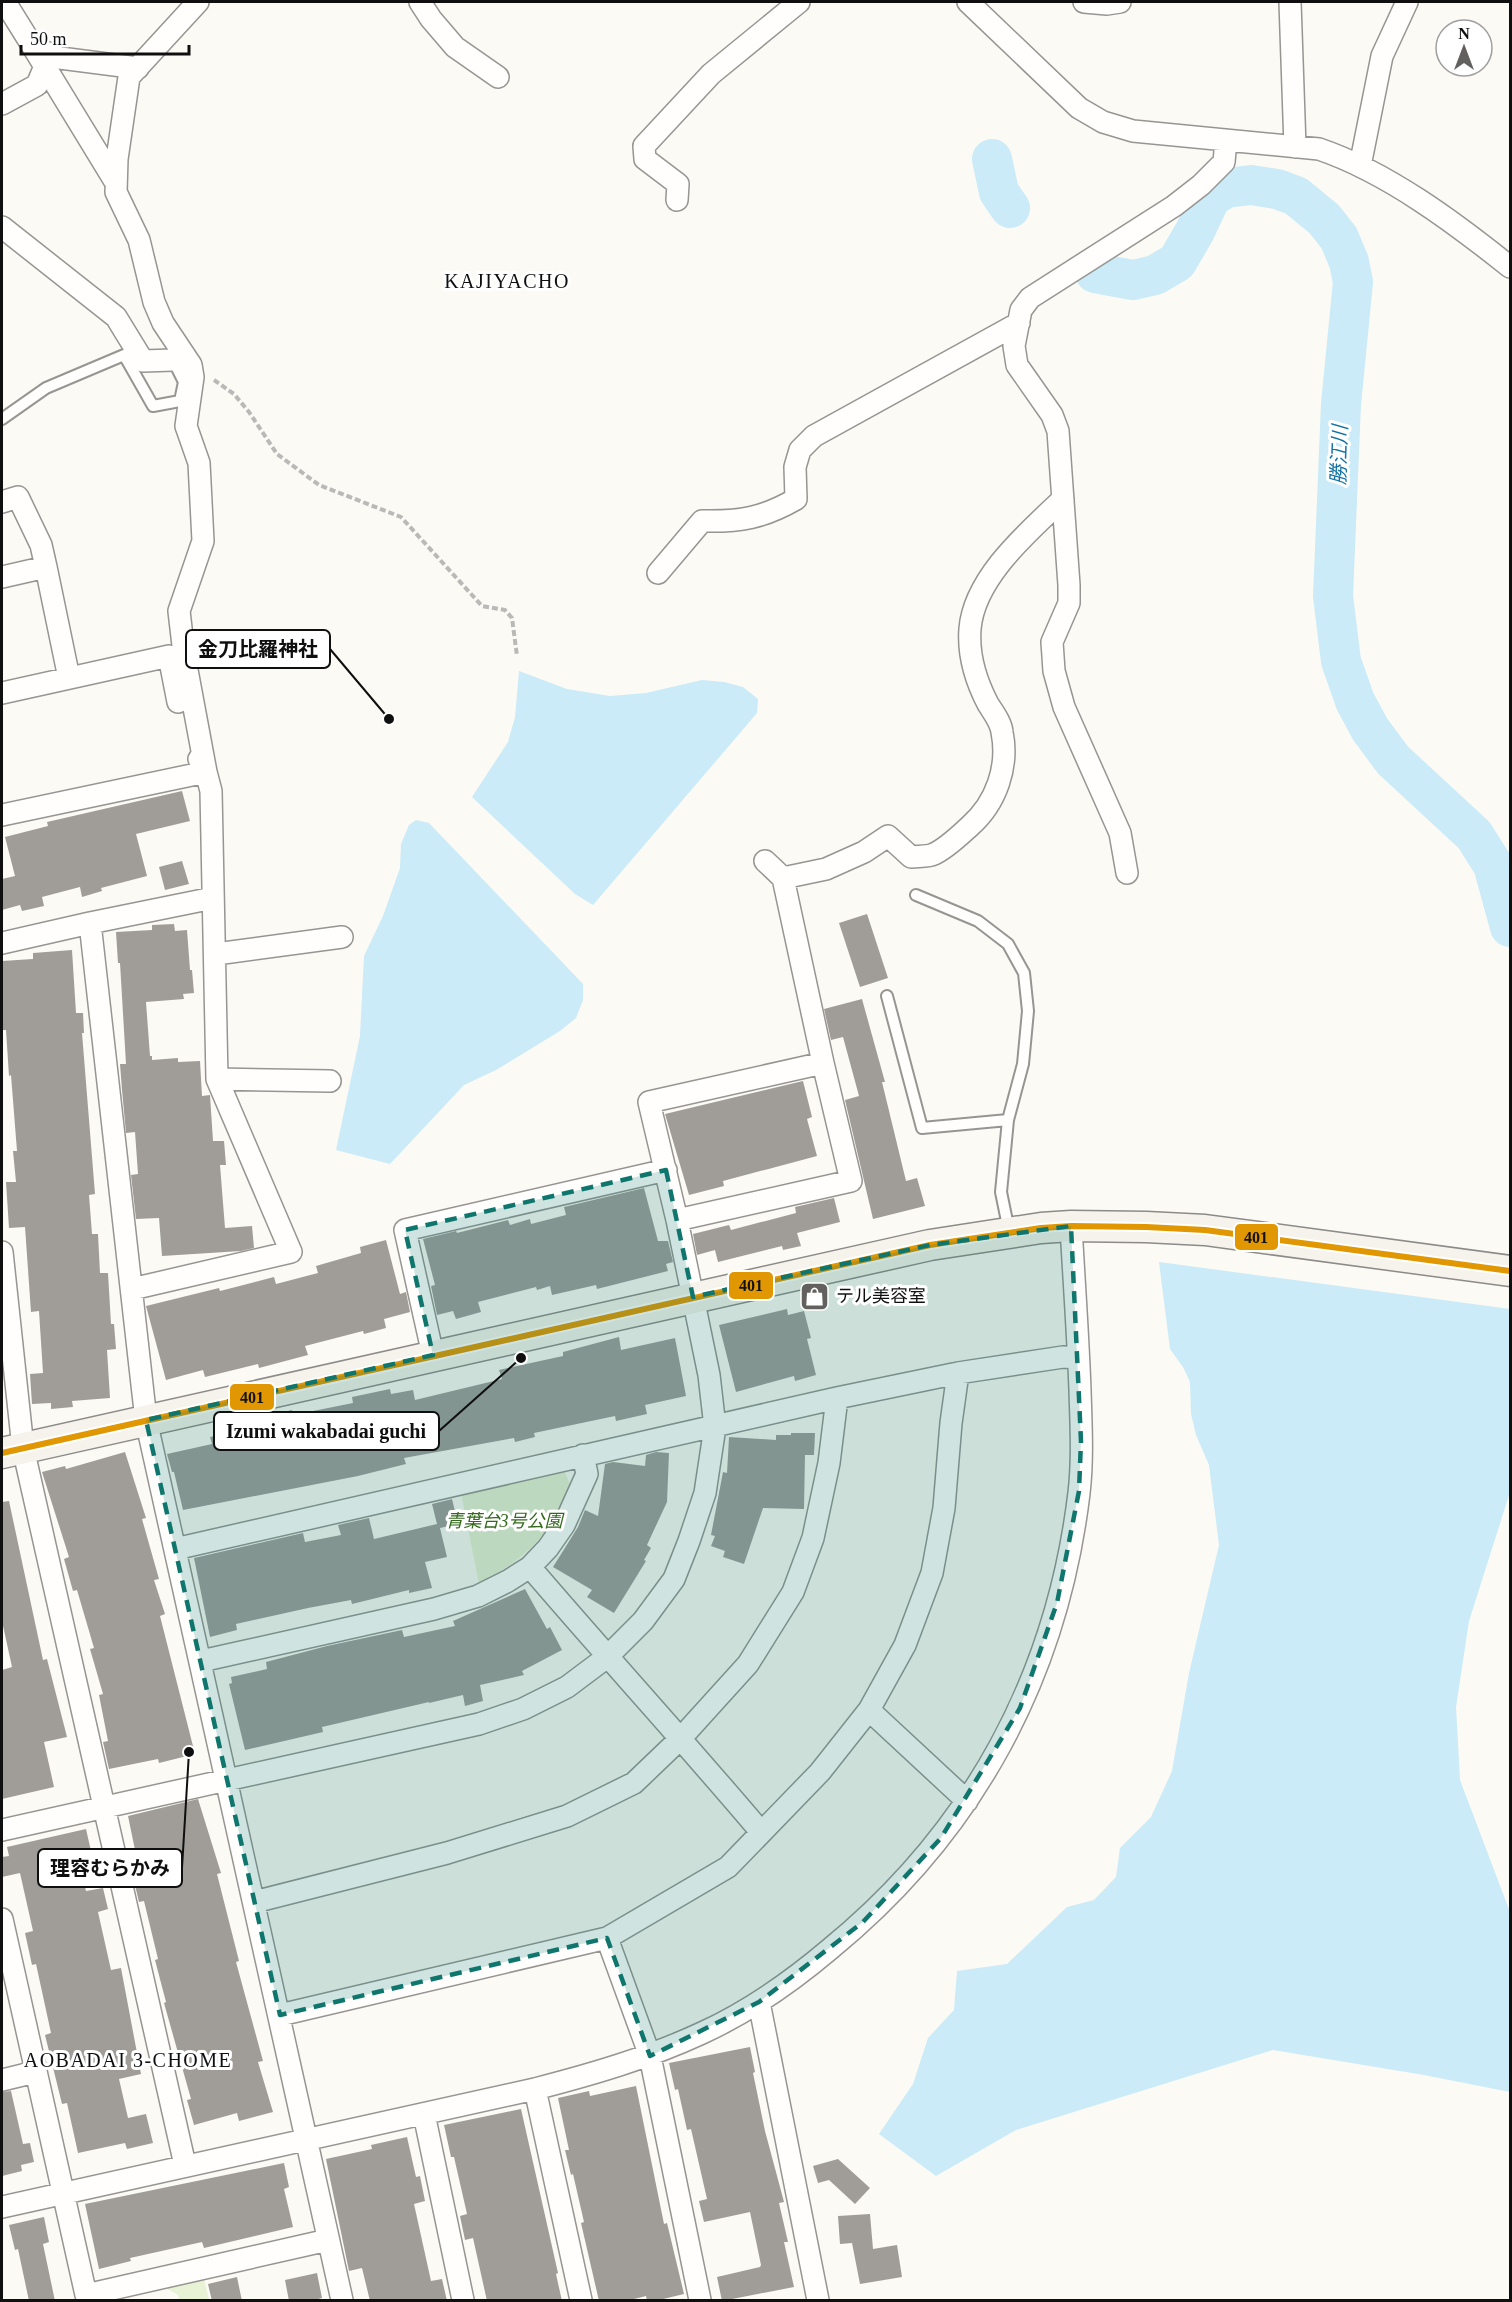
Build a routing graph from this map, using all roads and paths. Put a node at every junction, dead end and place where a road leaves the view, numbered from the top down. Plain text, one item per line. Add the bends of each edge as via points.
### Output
1 (5, 2) edge
2 (198, 2) edge
3 (420, 2) edge
4 (799, 2) edge
5 (970, 2) edge
6 (1084, 2) edge
7 (1120, 2) edge
8 (1290, 2) edge
9 (1407, 2) edge
10 (33, 47) junction
11 (45, 66) junction
12 (138, 68) junction
13 (498, 77) dead end
14 (2, 104) edge
15 (1226, 140) junction
16 (1295, 147) junction
17 (1360, 166) junction
18 (116, 183) junction
19 (677, 200) dead end
20 (2, 226) edge
21 (1510, 267) edge
22 (1019, 323) junction
23 (183, 359) junction
24 (2, 419) edge
25 (1063, 499) junction
26 (2, 502) edge
27 (46, 567) junction
28 (658, 573) dead end
29 (2, 577) edge
30 (516, 656) dead end
31 (69, 678) junction
32 (2, 693) edge
33 (206, 772) junction
34 (2, 815) edge
35 (765, 861) dead end
36 (1127, 873) dead end
37 (783, 878) junction
38 (916, 895) dead end
39 (213, 898) junction
40 (90, 923) junction
41 (342, 937) dead end
42 (2, 943) edge
43 (216, 954) junction
44 (887, 996) dead end
45 (823, 1062) junction
46 (217, 1079) junction
47 (330, 1081) dead end
48 (1008, 1120) junction
49 (666, 1170) junction
50 (677, 1220) junction
51 (1071, 1226) junction
52 (1009, 1232) junction
53 (2, 1252) edge
54 (1510, 1271) edge
55 (132, 1289) junction
56 (693, 1297) junction
57 (433, 1355) junction
58 (1078, 1358) junction
59 (958, 1373) junction
60 (837, 1398) junction
61 (146, 1420) junction
62 (715, 1427) junction
63 (12, 1451) edge
64 (583, 1455) junction
65 (175, 1549) junction
66 (530, 1567) junction
67 (608, 1657) junction
68 (201, 1661) junction
69 (869, 1710) junction
70 (681, 1738) junction
71 (227, 1779) junction
72 (967, 1801) junction
73 (104, 1806) junction
74 (2, 1830) edge
75 (761, 1832) junction
76 (254, 1902) junction
77 (2, 1919) edge
78 (607, 1938) junction
79 (6, 1958) edge
80 (759, 2002) junction
81 (280, 2015) junction
82 (650, 2056) junction
83 (35, 2072) junction
84 (2, 2080) edge
85 (535, 2089) junction
86 (424, 2114) junction
87 (307, 2139) junction
88 (185, 2165) junction
89 (63, 2193) junction
90 (2, 2207) edge
91 (328, 2240) junction
92 (342, 2301) edge
93 (463, 2301) edge
94 (582, 2301) edge
95 (700, 2301) edge
96 (818, 2301) edge

1 - 10 street
2 - 12 street
3 - 13 street via 455,47
4 - 19 street via 711,74 644,146 645,159 678,184
5 - 15 street via 1079,108 1103,122 1133,131
6 - 7 street
8 - 16 street
9 - 17 street via 1382,56
10 - 11 street
10 - 12 street via 60,58
11 - 14 street via 37,85
11 - 18 street
12 - 18 street via 129,77
15 - 16 street
15 - 22 street via 1224,162 1201,185 1030,298
16 - 17 street via 1319,149
17 - 21 street via 1455,223
18 - 23 street via 116,192 139,240 154,302
20 - 23 street via 116,317 143,361
22 - 25 street via 1014,346 1017,365 1052,415 1058,431
22 - 28 street via 814,436 797,459 796,499 756,517 702,521
23 - 24 lane via 180,401 153,406 124,355 46,388
23 - 30 path via 234,394 277,454 319,485 401,517 482,606 505,610 513,618
23 - 33 street via 194,377 186,426 199,464 203,541 179,611
25 - 36 street via 1070,585 1068,603 1052,642 1054,671 1064,707 1120,833
25 - 37 street via 1020,540 976,601 970,629 972,660 979,686 1002,730 1004,755 1001,777 981,816 932,855 911,857 888,836 826,869
26 - 27 street via 18,497 41,545
27 - 29 street
27 - 31 street
31 - 32 street
31 - 33 street via 169,656 183,727
33 - 34 street
33 - 39 street via 211,791
35 - 37 street
37 - 45 street
38 - 48 lane via 978,921 1008,945 1024,973 1028,1011 1023,1064
39 - 40 street
39 - 43 street
40 - 42 street
40 - 55 street
41 - 43 street
43 - 46 street
44 - 48 lane via 922,1128
45 - 49 street via 649,1102
45 - 50 street via 851,1181
46 - 47 street
46 - 55 street via 291,1252
48 - 52 lane via 1001,1192
49 - 50 street
49 - 57 street via 405,1230
50 - 56 street
51 - 52 street
51 - 54 street via 1205,1230
51 - 58 street
52 - 56 street via 930,1245
53 - 63 street
55 - 61 street
56 - 57 street
56 - 62 street
57 - 61 street
58 - 59 street
58 - 72 street via 1082,1441 1079,1491 1057,1603 1040,1661 1020,1708
59 - 60 street
59 - 69 street via 944,1508 932,1573 904,1645
60 - 62 street
60 - 70 street via 829,1463 813,1538 792,1593 748,1664
61 - 63 street
61 - 65 street
62 - 64 street
62 - 67 street via 705,1493 674,1579 643,1621
63 - 73 street
64 - 65 street
64 - 66 street via 587,1474 577,1499 548,1548
65 - 68 street
66 - 67 street
66 - 68 street via 477,1596 434,1609
67 - 70 street
67 - 71 street via 567,1687 523,1709 479,1724
68 - 71 street
69 - 72 street
69 - 75 street via 820,1772
70 - 75 street
70 - 76 street via 634,1783 567,1816 447,1853
71 - 73 street
71 - 76 street
72 - 80 street via 910,1875 863,1922
73 - 74 street
73 - 88 street
75 - 78 street via 728,1867
76 - 81 street
77 - 79 street
78 - 81 street
78 - 82 street
79 - 83 street
80 - 82 street
80 - 96 street
81 - 87 street
82 - 85 street
82 - 95 street
83 - 84 street
83 - 89 street
85 - 86 street
85 - 94 street
86 - 87 street
86 - 93 street
87 - 88 street
87 - 91 street
88 - 89 street
89 - 90 street
89 - 91 street via 86,2295
91 - 92 street

